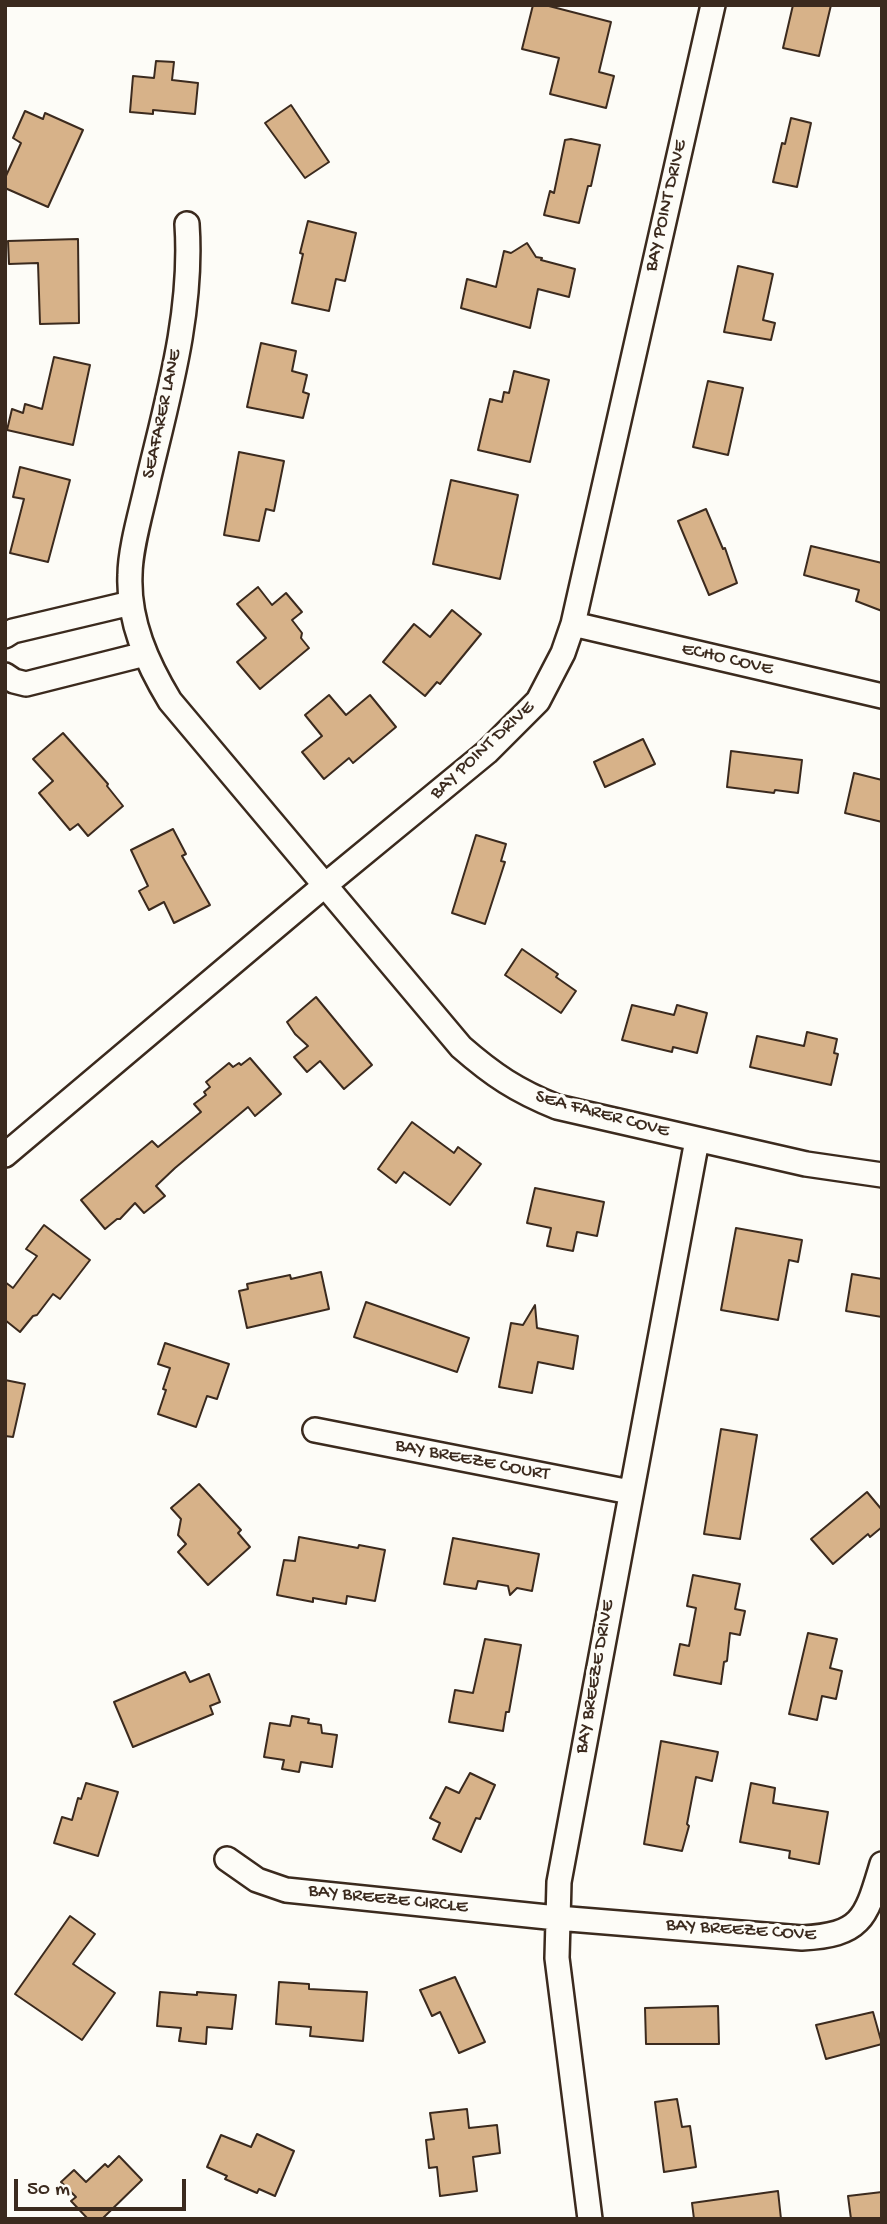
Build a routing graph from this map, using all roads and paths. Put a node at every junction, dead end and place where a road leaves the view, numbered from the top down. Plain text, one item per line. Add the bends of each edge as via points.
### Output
1 (713, 5) edge
2 (187, 224) dead end
3 (131, 603) junction
4 (573, 624) junction
5 (5, 636) edge
6 (145, 654) junction
7 (5, 676) edge
8 (882, 696) edge
9 (324, 886) junction
10 (696, 1140) junction
11 (5, 1155) edge
12 (882, 1175) edge
13 (315, 1430) dead end
14 (630, 1492) junction
15 (227, 1859) dead end
16 (882, 1864) edge
17 (556, 1918) junction
18 (590, 2219) edge

1 - 4 street, BAY POINT DRIVE
2 - 3 street, SEAFARER LANE via 188,288 130,574
3 - 5 street
3 - 6 street, SEAFARER LANE
4 - 8 street, ECHO COVE
4 - 9 street, BAY POINT DRIVE via 538,701 487,752
6 - 7 street via 26,684
6 - 9 street, SEAFARER LANE via 170,701
9 - 10 street, SEA FARER COVE via 461,1047 495,1076 557,1107
9 - 11 street, BAY POINT DRIVE
10 - 12 street, SEA FARER COVE
10 - 14 street, BAY BREEZE DRIVE
13 - 14 street, BAY BREEZE COURT
14 - 17 street, BAY BREEZE DRIVE
15 - 17 street, BAY BREEZE CIRCLE via 257,1880 286,1889
16 - 17 street, BAY BREEZE COVE via 869,1907 857,1922 828,1937
17 - 18 street, BAY BREEZE DRIVE

